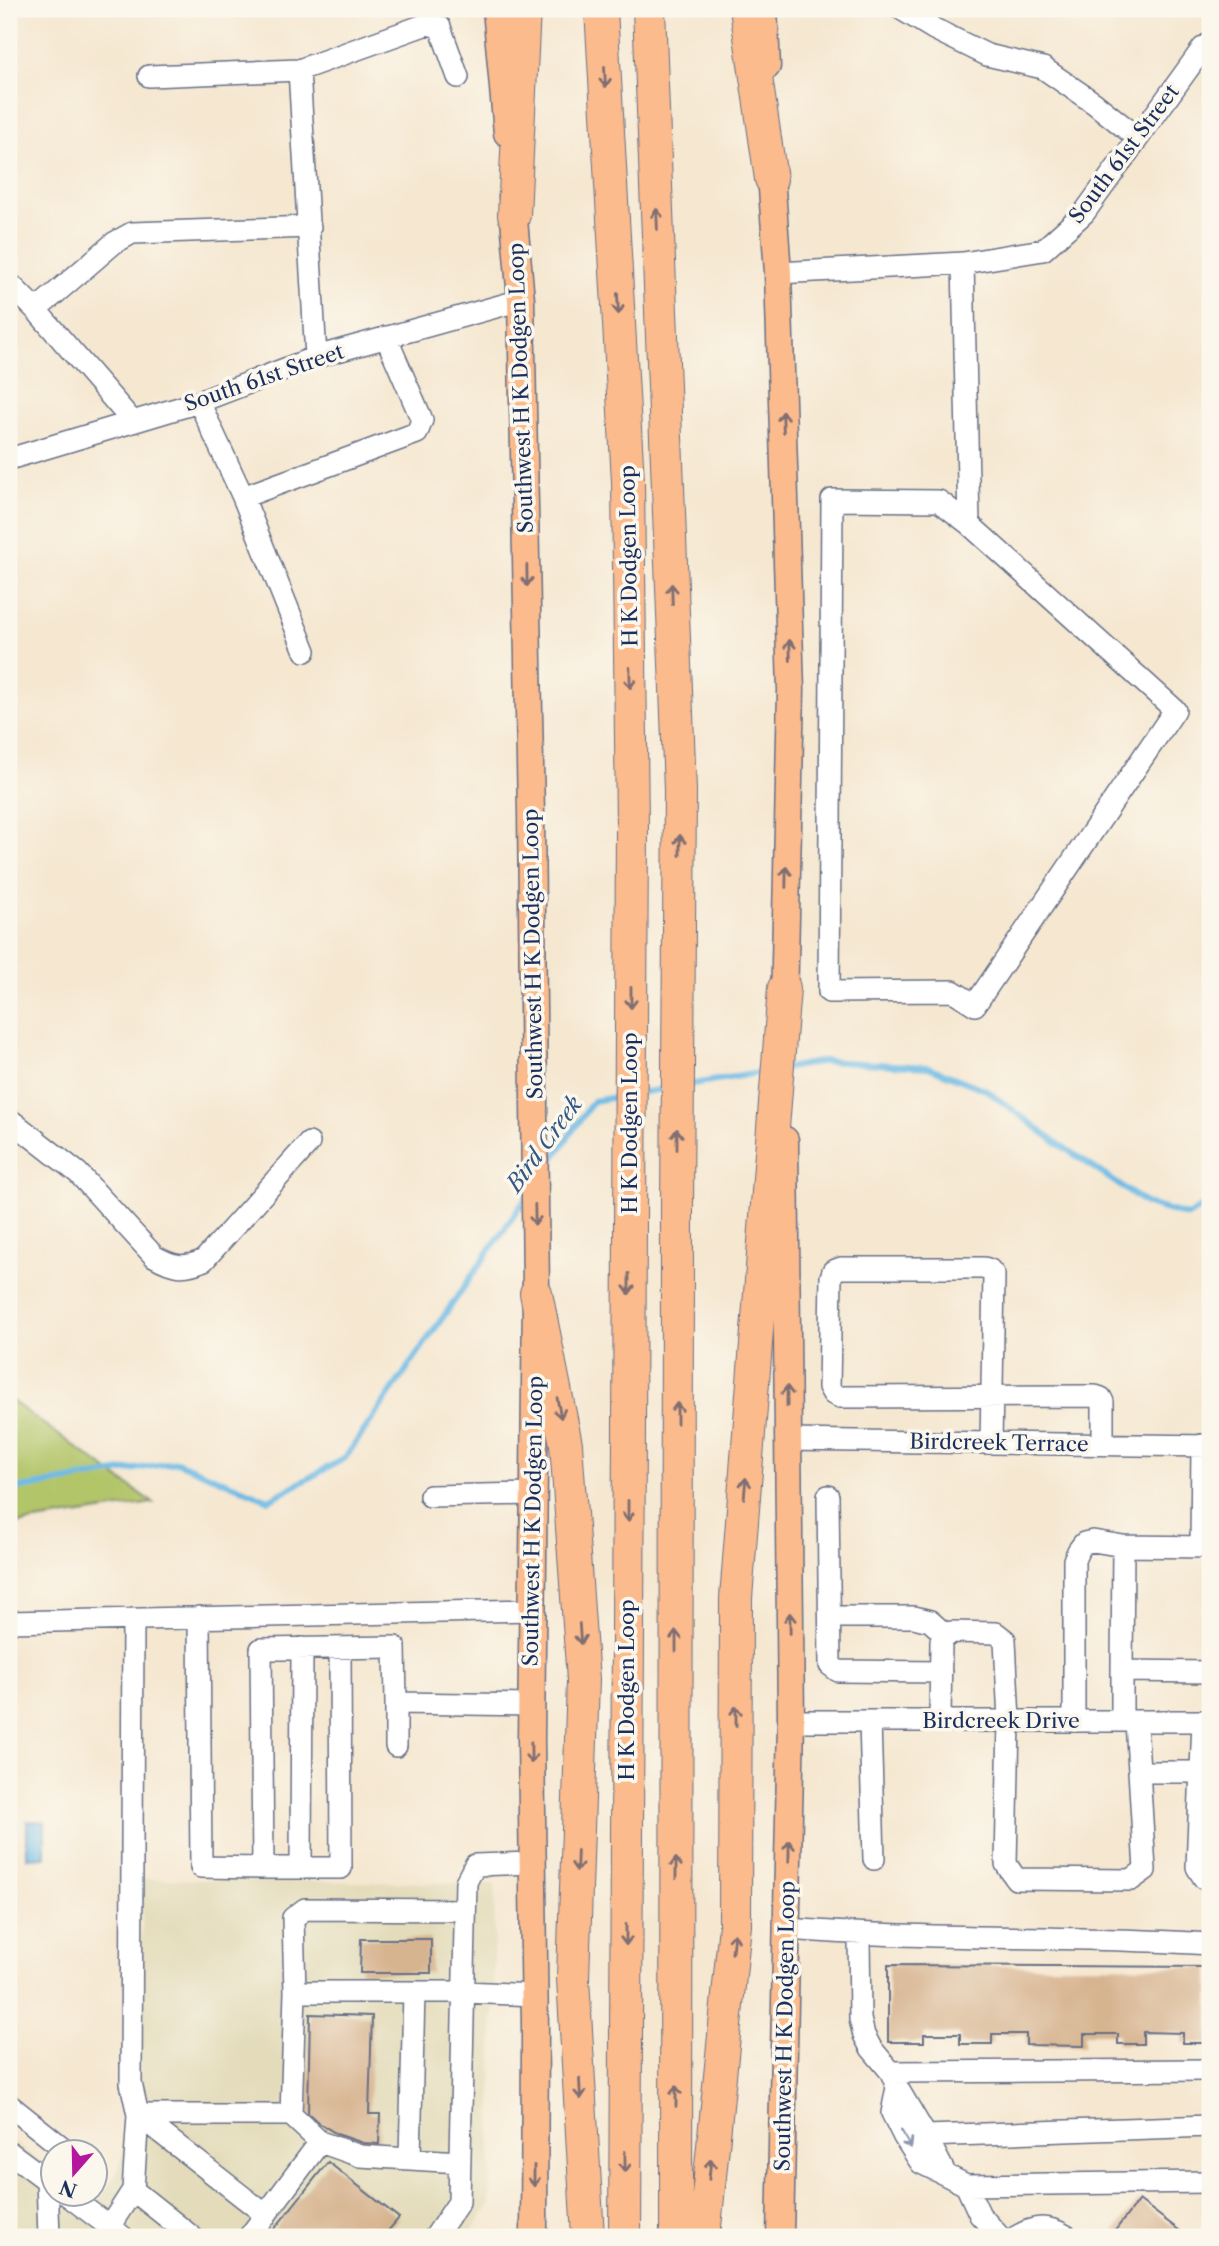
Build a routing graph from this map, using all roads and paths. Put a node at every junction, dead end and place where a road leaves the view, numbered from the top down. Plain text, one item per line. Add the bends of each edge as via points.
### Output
1 (496, 9) edge
2 (524, 9) edge
3 (601, 9) edge
4 (649, 9) edge
5 (746, 9) edge
6 (764, 9) edge
7 (901, 9) edge
8 (1210, 43) edge
9 (299, 70) junction
10 (149, 76) dead end
11 (458, 77) dead end
12 (1138, 138) junction
13 (771, 179) junction
14 (514, 215) junction
15 (310, 227) junction
16 (963, 263) junction
17 (778, 274) junction
18 (9, 284) edge
19 (521, 300) junction
20 (36, 310) junction
21 (386, 337) junction
22 (316, 357) junction
23 (199, 402) junction
24 (132, 421) junction
25 (9, 459) edge
26 (243, 497) junction
27 (969, 524) junction
28 (305, 650) dead end
29 (784, 988) joint
30 (9, 1119) edge
31 (309, 1143) dead end
32 (776, 1197) junction
33 (536, 1293) junction
34 (992, 1396) junction
35 (787, 1440) junction
36 (991, 1443) junction
37 (1103, 1444) junction
38 (1206, 1445) edge
39 (533, 1494) junction
40 (430, 1496) dead end
41 (828, 1496) dead end
42 (1123, 1546) junction
43 (1206, 1547) edge
44 (532, 1610) junction
45 (199, 1617) junction
46 (830, 1617) junction
47 (132, 1619) junction
48 (9, 1622) edge
49 (947, 1636) junction
50 (302, 1648) junction
51 (340, 1648) junction
52 (1122, 1671) junction
53 (941, 1672) junction
54 (1210, 1672) edge
55 (396, 1703) junction
56 (531, 1704) junction
57 (791, 1721) junction
58 (870, 1721) junction
59 (940, 1721) junction
60 (1009, 1721) junction
61 (1074, 1721) junction
62 (1129, 1721) junction
63 (1207, 1721) edge
64 (396, 1746) dead end
65 (1139, 1772) junction
66 (1201, 1772) junction
67 (874, 1859) dead end
68 (533, 1863) junction
69 (263, 1868) junction
70 (301, 1868) junction
71 (1210, 1878) edge
72 (465, 1910) junction
73 (787, 1929) junction
74 (859, 1935) junction
75 (1210, 1944) edge
76 (414, 1992) junction
77 (463, 1992) junction
78 (295, 1993) junction
79 (534, 1995) junction
80 (1210, 2070) edge
81 (894, 2080) junction
82 (9, 2105) edge
83 (138, 2115) junction
84 (291, 2115) junction
85 (1210, 2126) edge
86 (926, 2136) junction
87 (51, 2138) edge
88 (320, 2141) junction
89 (9, 2152) edge
90 (410, 2159) junction
91 (460, 2162) junction
92 (38, 2173) edge
93 (946, 2175) junction
94 (1210, 2182) edge
95 (966, 2185) junction
96 (133, 2190) junction
97 (50, 2208) edge
98 (89, 2208) edge
99 (266, 2215) junction
100 (116, 2232) edge
101 (49, 2237) edge
102 (192, 2237) edge
103 (249, 2237) edge
104 (435, 2237) edge
105 (534, 2237) edge
106 (588, 2237) edge
107 (625, 2237) edge
108 (676, 2237) edge
109 (704, 2237) edge
110 (780, 2237) edge
111 (1000, 2237) edge
112 (1017, 2237) edge
113 (1068, 2237) edge

1 - 14 main road, Southwest H K Dodgen Loop
2 - 14 highway
3 -> 107 highway, H K Dodgen Loop via 628,481 631,930
108 -> 4 highway, H K Dodgen Loop via 680,790
5 - 13 highway
6 - 13 main road
7 - 12 street via 987,55 1043,68
8 - 12 street, South 61st Street
9 - 10 street
9 - 11 street via 427,24 440,27
9 - 15 street
12 - 16 street, South 61st Street via 1084,213 1043,250
13 - 17 main road
14 - 19 main road, Southwest H K Dodgen Loop
15 - 20 street via 132,233
15 - 22 street
16 - 17 street, South 61st Street
16 - 27 street
29 -> 17 main road via 791,690
18 - 20 street
19 - 21 street, South 61st Street
19 -> 33 main road, Southwest H K Dodgen Loop
20 - 24 street
21 - 22 street, South 61st Street
21 - 26 street via 422,420 417,433
22 - 23 street, South 61st Street
23 - 24 street, South 61st Street
23 - 26 street
24 - 25 street, South 61st Street
26 - 28 street
27 - 27 street via 939,501 832,500 829,992 954,991 975,1005 1175,709
29 - 32 highway
30 - 31 street via 78,1173 154,1256 180,1267 204,1260
35 -> 32 main road, Southwest H K Dodgen Loop
109 -> 32 highway via 735,1926 736,1598
33 - 39 main road, Southwest H K Dodgen Loop
33 -> 106 highway via 566,1444 583,1680 573,1978
34 - 34 street via 833,1394 829,1387 833,1271 990,1270 994,1275
34 - 36 street
34 - 37 street via 1101,1398
35 - 36 street, Birdcreek Terrace
57 -> 35 main road, Southwest H K Dodgen Loop
36 - 37 street, Birdcreek Terrace
37 - 38 street, Birdcreek Terrace
38 - 43 street
39 - 40 street
39 - 44 main road, Southwest H K Dodgen Loop
41 - 46 street
42 - 43 street
42 - 52 street
42 - 61 street via 1084,1543 1074,1560
44 - 45 street
44 - 56 main road, Southwest H K Dodgen Loop
45 - 47 street
45 - 69 street via 201,1867
46 - 49 street via 914,1617 930,1621
46 - 53 street via 830,1665 838,1671
47 - 48 street
47 - 83 street via 131,2083
49 - 53 street via 941,1641
49 - 60 street via 951,1632 996,1633 1005,1640
50 - 51 street
50 - 69 street via 261,1649
50 - 70 street
51 - 55 street via 395,1647
51 - 70 street via 341,1868
52 - 54 street
52 - 62 street
53 - 59 street
55 - 56 street
55 - 64 street
56 -> 68 main road, Southwest H K Dodgen Loop
57 - 58 street, Birdcreek Drive
73 -> 57 main road, Southwest H K Dodgen Loop
58 - 59 street, Birdcreek Drive
58 - 67 street
59 - 60 street, Birdcreek Drive
60 - 61 street, Birdcreek Drive
60 - 65 street via 1006,1864 1016,1879 1131,1880 1144,1870
61 - 62 street, Birdcreek Drive
62 - 63 street, Birdcreek Drive
62 - 65 street
63 - 66 street
65 - 66 street
66 - 71 street via 1197,1867 1204,1878
68 - 72 street via 475,1865 466,1882
68 - 79 main road, Southwest H K Dodgen Loop
69 - 70 street
72 - 77 street
72 - 78 street via 305,1909 293,1918
73 - 74 street
73 - 110 main road, Southwest H K Dodgen Loop
74 - 75 street via 1125,1938
74 - 81 street via 860,2019 871,2048
76 - 77 street
76 - 78 street
76 - 90 street
77 - 79 street
77 - 91 street
78 - 84 street
79 -> 105 main road, Southwest H K Dodgen Loop
80 - 81 street
81 - 86 street
81 -> 93 street via 892,2113 898,2125 921,2163
82 - 87 street
83 - 84 street
83 - 96 street
83 - 99 street
84 - 88 street
85 - 86 street
86 - 93 street
88 - 90 street via 360,2156
88 - 99 street
89 - 92 street
90 - 91 street
91 - 104 street via 459,2202
93 - 95 street
94 - 95 street
95 - 111 street via 980,2215
96 - 100 street
96 - 102 street
97 - 101 street
98 - 100 street
99 - 103 street
112 - 113 street via 1042,2226

